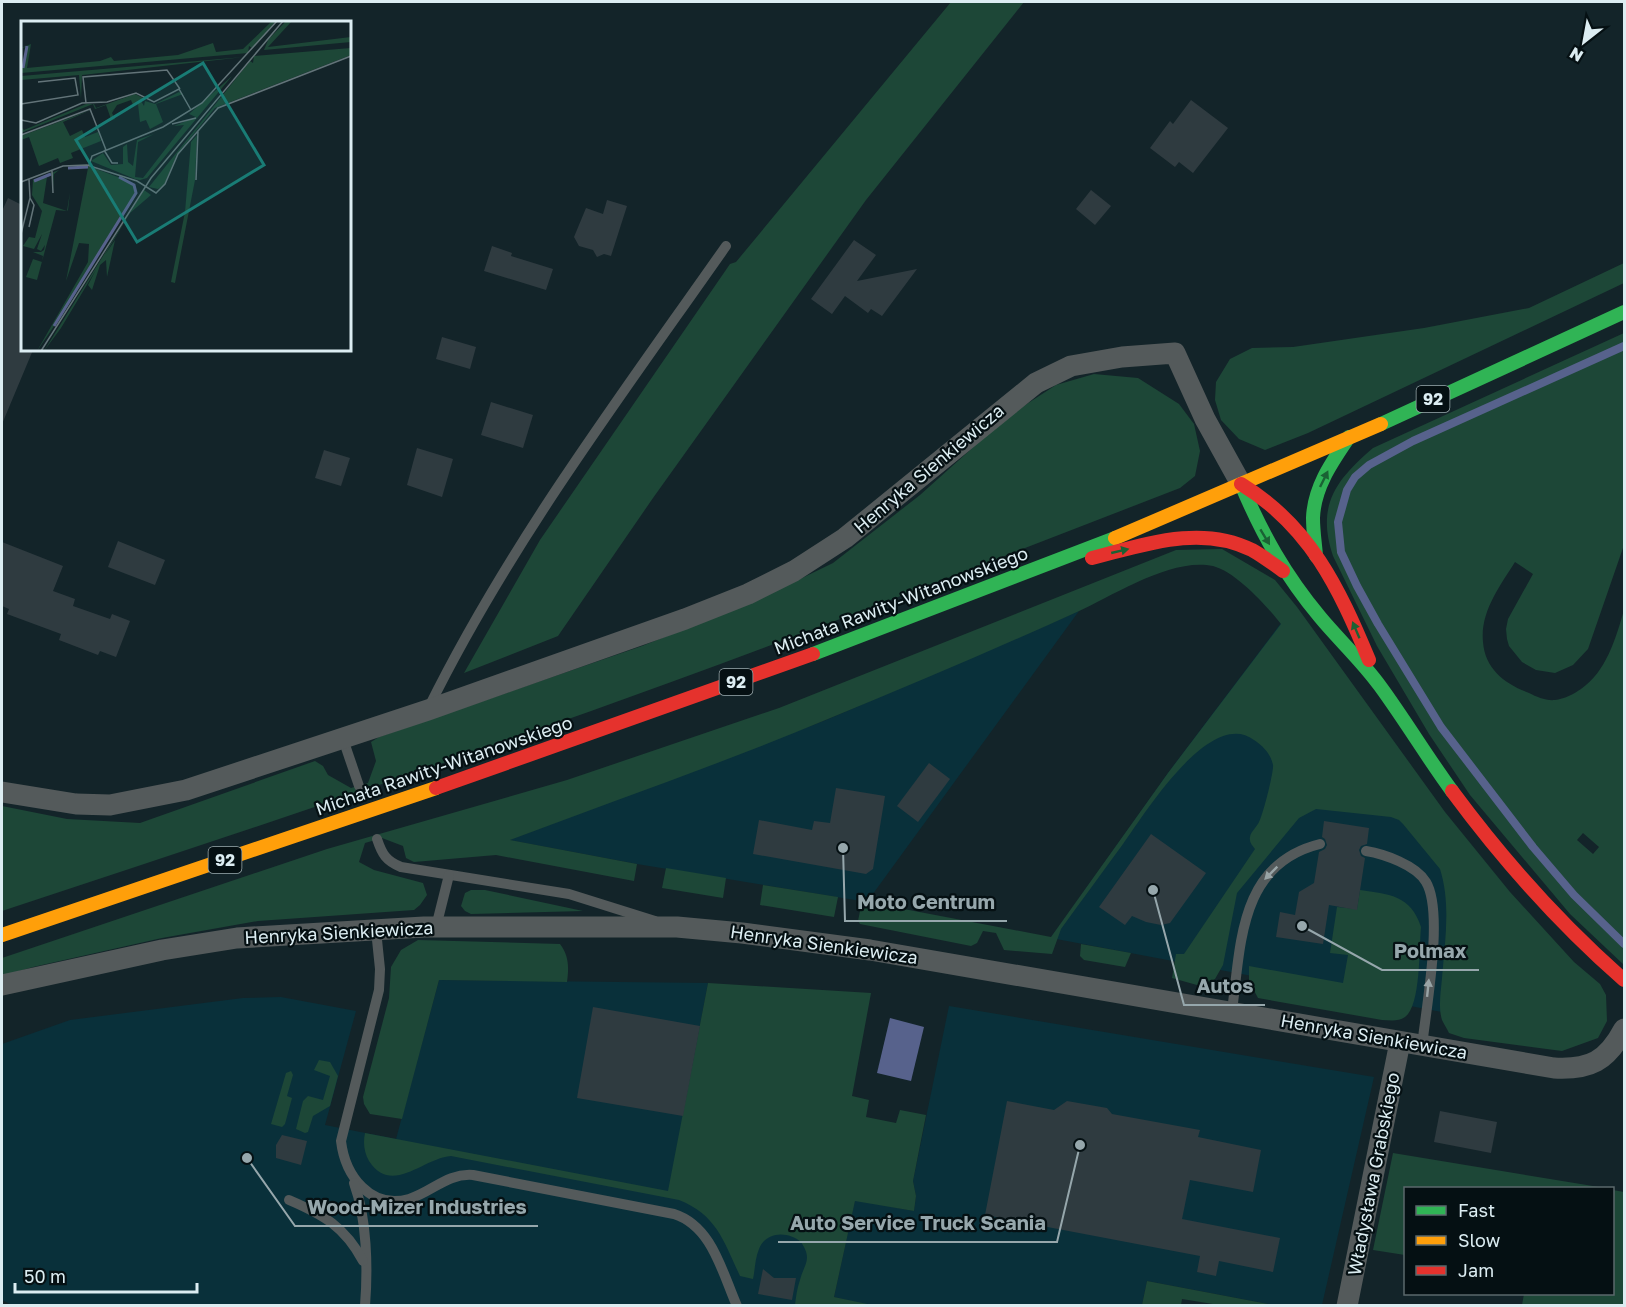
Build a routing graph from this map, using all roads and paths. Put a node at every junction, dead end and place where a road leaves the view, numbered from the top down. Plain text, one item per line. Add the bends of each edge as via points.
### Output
1 (726, 246) dead end
2 (1624, 312) edge
3 (1349, 437) junction
4 (1241, 484) junction
5 (1316, 556) junction
6 (1022, 574) junction
7 (1287, 574) junction
8 (1379, 684) junction
9 (428, 710) junction
10 (342, 739) junction
11 (359, 786) dead end
12 (2, 792) edge
13 (377, 839) dead end
14 (1320, 844) dead end
15 (1366, 851) dead end
16 (449, 875) junction
17 (436, 927) junction
18 (677, 927) junction
19 (376, 934) junction
20 (2, 935) edge
21 (1624, 980) edge
22 (2, 985) edge
23 (1232, 1011) junction
24 (1624, 1029) edge
25 (1400, 1042) junction
26 (1422, 1046) junction
27 (351, 1174) junction
28 (289, 1200) dead end
29 (365, 1265) junction
30 (365, 1305) edge
31 (737, 1305) edge
32 (1347, 1305) edge

1 - 9 lane via 532,526 460,645
2 - 3 main road, Michała Rawity-Witanowskiego / 92
3 - 4 main road, Michała Rawity-Witanowskiego / 92
5 -> 3 main road, Henryka Sienkiewicza via 1315,502 1324,478
4 - 5 main road, Henryka Sienkiewicza via 1266,499 1288,520
4 - 6 main road, Michała Rawity-Witanowskiego / 92
4 -> 7 main road, Henryka Sienkiewicza via 1259,527
4 - 9 street, Henryka Sienkiewicza via 1175,353 1071,366 1036,382 845,538 794,571 685,620
8 -> 5 main road, Henryka Sienkiewicza via 1350,615
6 -> 7 main road, Henryka Sienkiewicza via 1177,537 1198,536 1251,550
6 - 20 main road, Michała Rawity-Witanowskiego / 92 via 471,777
7 - 8 main road, Henryka Sienkiewicza
8 - 21 main road, Henryka Sienkiewicza via 1486,836 1570,932
9 - 10 street, Henryka Sienkiewicza
10 - 11 lane
10 - 12 street, Henryka Sienkiewicza via 186,790 110,805 76,804
13 - 16 lane via 384,857 391,863
14 -> 23 lane via 1285,858 1260,884 1247,910
26 -> 15 lane via 1435,929 1426,881 1405,863
16 - 17 lane
16 - 18 lane via 569,894
17 - 18 street, Henryka Sienkiewicza
17 - 19 street, Henryka Sienkiewicza
18 - 23 street, Henryka Sienkiewicza via 870,950
19 - 22 street, Henryka Sienkiewicza via 237,939 162,950
19 - 27 lane via 381,979 360,1045 341,1141
23 - 25 street, Henryka Sienkiewicza
24 - 26 street, Henryka Sienkiewicza via 1603,1058 1570,1069
25 - 26 street, Henryka Sienkiewicza
25 - 32 street, Władysława Grabskiego
27 - 29 lane via 359,1195
27 - 31 lane via 368,1192 387,1200 411,1198 449,1178 470,1174 674,1214 692,1223 706,1238
28 - 29 lane via 333,1223 346,1235
29 - 30 lane

